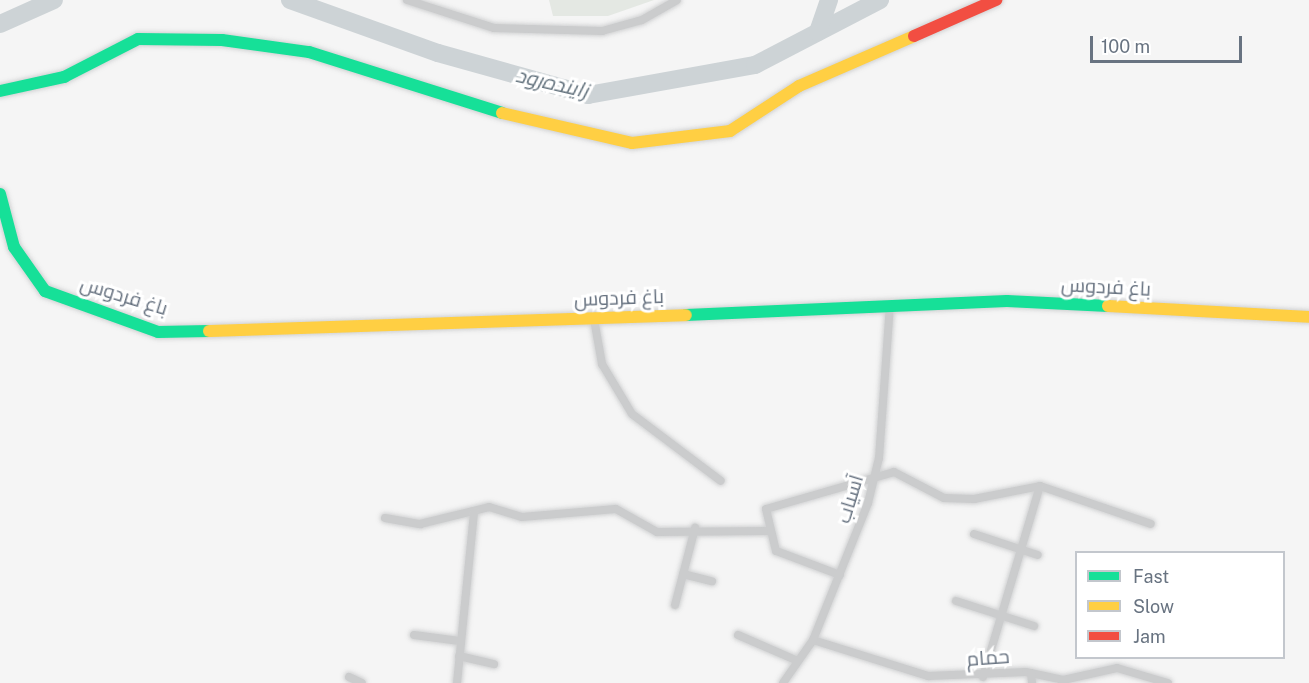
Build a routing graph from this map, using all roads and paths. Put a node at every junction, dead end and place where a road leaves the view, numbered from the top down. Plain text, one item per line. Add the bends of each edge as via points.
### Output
1 (408, 0) edge
2 (677, 0) edge
3 (996, 0) edge
4 (0, 91) edge
5 (0, 194) edge
6 (890, 306) junction
7 (1309, 317) edge
8 (594, 319) junction
9 (875, 475) junction
10 (721, 481) dead end
11 (1040, 486) junction
12 (474, 512) junction
13 (385, 518) dead end
14 (1151, 524) dead end
15 (695, 528) junction
16 (768, 531) junction
17 (974, 534) dead end
18 (1022, 550) junction
19 (1038, 555) dead end
20 (683, 574) junction
21 (840, 575) junction
22 (712, 581) dead end
23 (956, 601) dead end
24 (675, 605) dead end
25 (1002, 616) junction
26 (1034, 626) dead end
27 (414, 635) dead end
28 (738, 636) dead end
29 (813, 640) junction
30 (460, 641) junction
31 (459, 656) junction
32 (798, 660) junction
33 (495, 664) dead end
34 (1031, 673) junction
35 (349, 677) dead end
36 (983, 677) junction
37 (951, 680) edge
38 (362, 683) edge
39 (457, 683) edge
40 (783, 683) edge
41 (1032, 683) edge
42 (1168, 683) edge

1 - 2 street via 494,28 602,31 642,20
3 - 4 street via 799,86 730,131 633,143 478,108 309,51 222,40 138,39 64,77
5 - 8 street, باغ فردوس via 14,247 45,291 158,332
6 - 7 street, باغ فردوس via 1007,301
6 - 8 street, باغ فردوس
6 - 9 street, آسیاب
8 - 10 street via 602,364 632,414
9 - 11 street via 910,476 926,492 944,498 974,499
9 - 16 street via 838,492 766,509
9 - 21 street, آسیاب
11 - 14 street
11 - 18 street
12 - 13 street via 420,524
12 - 15 street via 489,507 522,517 616,509 657,532
12 - 30 street via 471,577
15 - 16 street
15 - 20 street
16 - 21 street via 776,551
17 - 18 street
18 - 19 street
18 - 25 street
20 - 22 street
20 - 24 street
21 - 29 street, آسیاب
23 - 25 street
25 - 26 street
25 - 36 street
27 - 30 street
28 - 32 street
29 - 32 street, آسیاب
29 - 37 street, حمام via 888,667
30 - 31 street
31 - 33 street
31 - 39 street
32 - 40 street, آسیاب
34 - 36 street, حمام
34 - 41 street
34 - 42 street, حمام via 1063,680 1117,668
35 - 38 street
36 - 37 street, حمام

